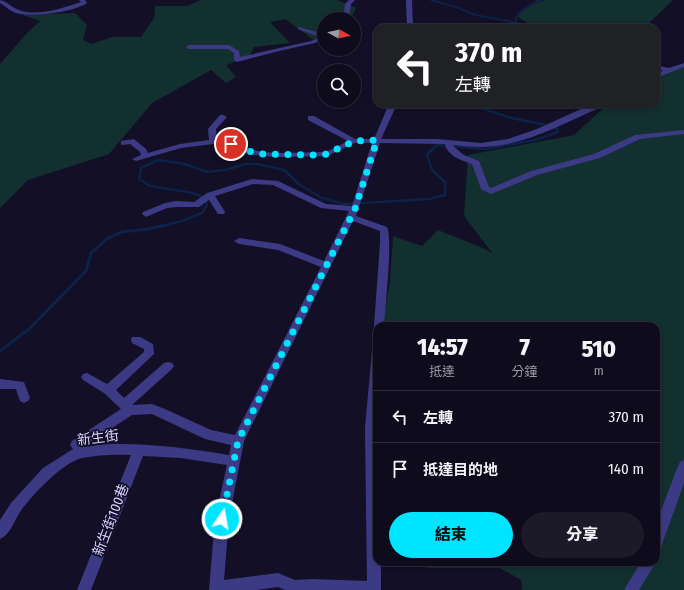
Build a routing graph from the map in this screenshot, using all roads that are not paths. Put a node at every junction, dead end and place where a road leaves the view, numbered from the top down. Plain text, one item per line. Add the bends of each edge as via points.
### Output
1 (82, 0) edge
2 (352, 0) edge
3 (408, 0) edge
4 (0, 1) edge
5 (347, 12) edge
6 (410, 24) edge
7 (300, 28) dead end
8 (317, 34) edge
9 (317, 40) edge
10 (189, 47) dead end
11 (684, 65) edge
12 (660, 67) edge
13 (668, 70) junction
14 (660, 74) edge
15 (391, 108) edge
16 (592, 108) edge
17 (223, 117) dead end
18 (311, 118) dead end
19 (684, 132) edge
20 (377, 140) junction
21 (354, 141) junction
22 (213, 142) junction
23 (449, 142) junction
24 (124, 143) dead end
25 (145, 156) junction
26 (136, 159) dead end
27 (210, 195) junction
28 (221, 212) dead end
29 (353, 213) junction
30 (146, 214) dead end
31 (239, 241) dead end
32 (326, 265) junction
33 (379, 322) edge
34 (136, 340) dead end
35 (168, 366) dead end
36 (87, 377) dead end
37 (0, 384) edge
38 (108, 390) junction
39 (24, 398) dead end
40 (373, 402) edge
41 (127, 407) junction
42 (238, 441) junction
43 (76, 445) dead end
44 (139, 450) junction
45 (234, 461) junction
46 (684, 466) edge
47 (373, 490) edge
48 (660, 531) edge
49 (0, 532) edge
50 (374, 566) edge
51 (646, 566) edge
52 (216, 589) edge
53 (84, 590) edge
54 (374, 590) edge
55 (631, 590) edge

1 - 4 street via 84,2 73,7 26,14
2 - 5 street via 348,4
3 - 6 street
7 - 8 street
9 - 10 street via 238,60 237,52 229,47
11 - 13 street
12 - 13 street
13 - 14 street
15 - 20 street
16 - 23 street via 540,131 509,141 481,145
17 - 22 street via 212,129
18 - 21 street
19 - 23 street via 638,137 597,156 534,173 491,191 485,189 476,163 461,157 450,148
20 - 21 street
20 - 23 street
20 - 29 street
21 - 22 street via 320,155 262,154 231,144
22 - 25 street via 180,146
24 - 25 street via 131,140
25 - 26 street
27 - 28 street
27 - 29 street via 252,181 264,181 287,188 324,206
27 - 30 street via 196,205 164,206
29 - 32 street
29 - 33 street via 384,229
31 - 32 street via 280,247
32 - 42 street
34 - 38 street via 149,348 149,354
35 - 41 street
36 - 38 street
37 - 39 street via 20,385
38 - 41 street
40 - 47 street
41 - 42 street via 162,412 210,435
41 - 43 street
42 - 45 street
44 - 45 street, 新生街
44 - 49 street, 新生街 via 78,453 47,472 16,507
44 - 53 street, 新生街100巷
45 - 52 street via 222,519
46 - 48 street
50 - 54 street
51 - 55 street
52 - 54 street via 278,580 294,587

